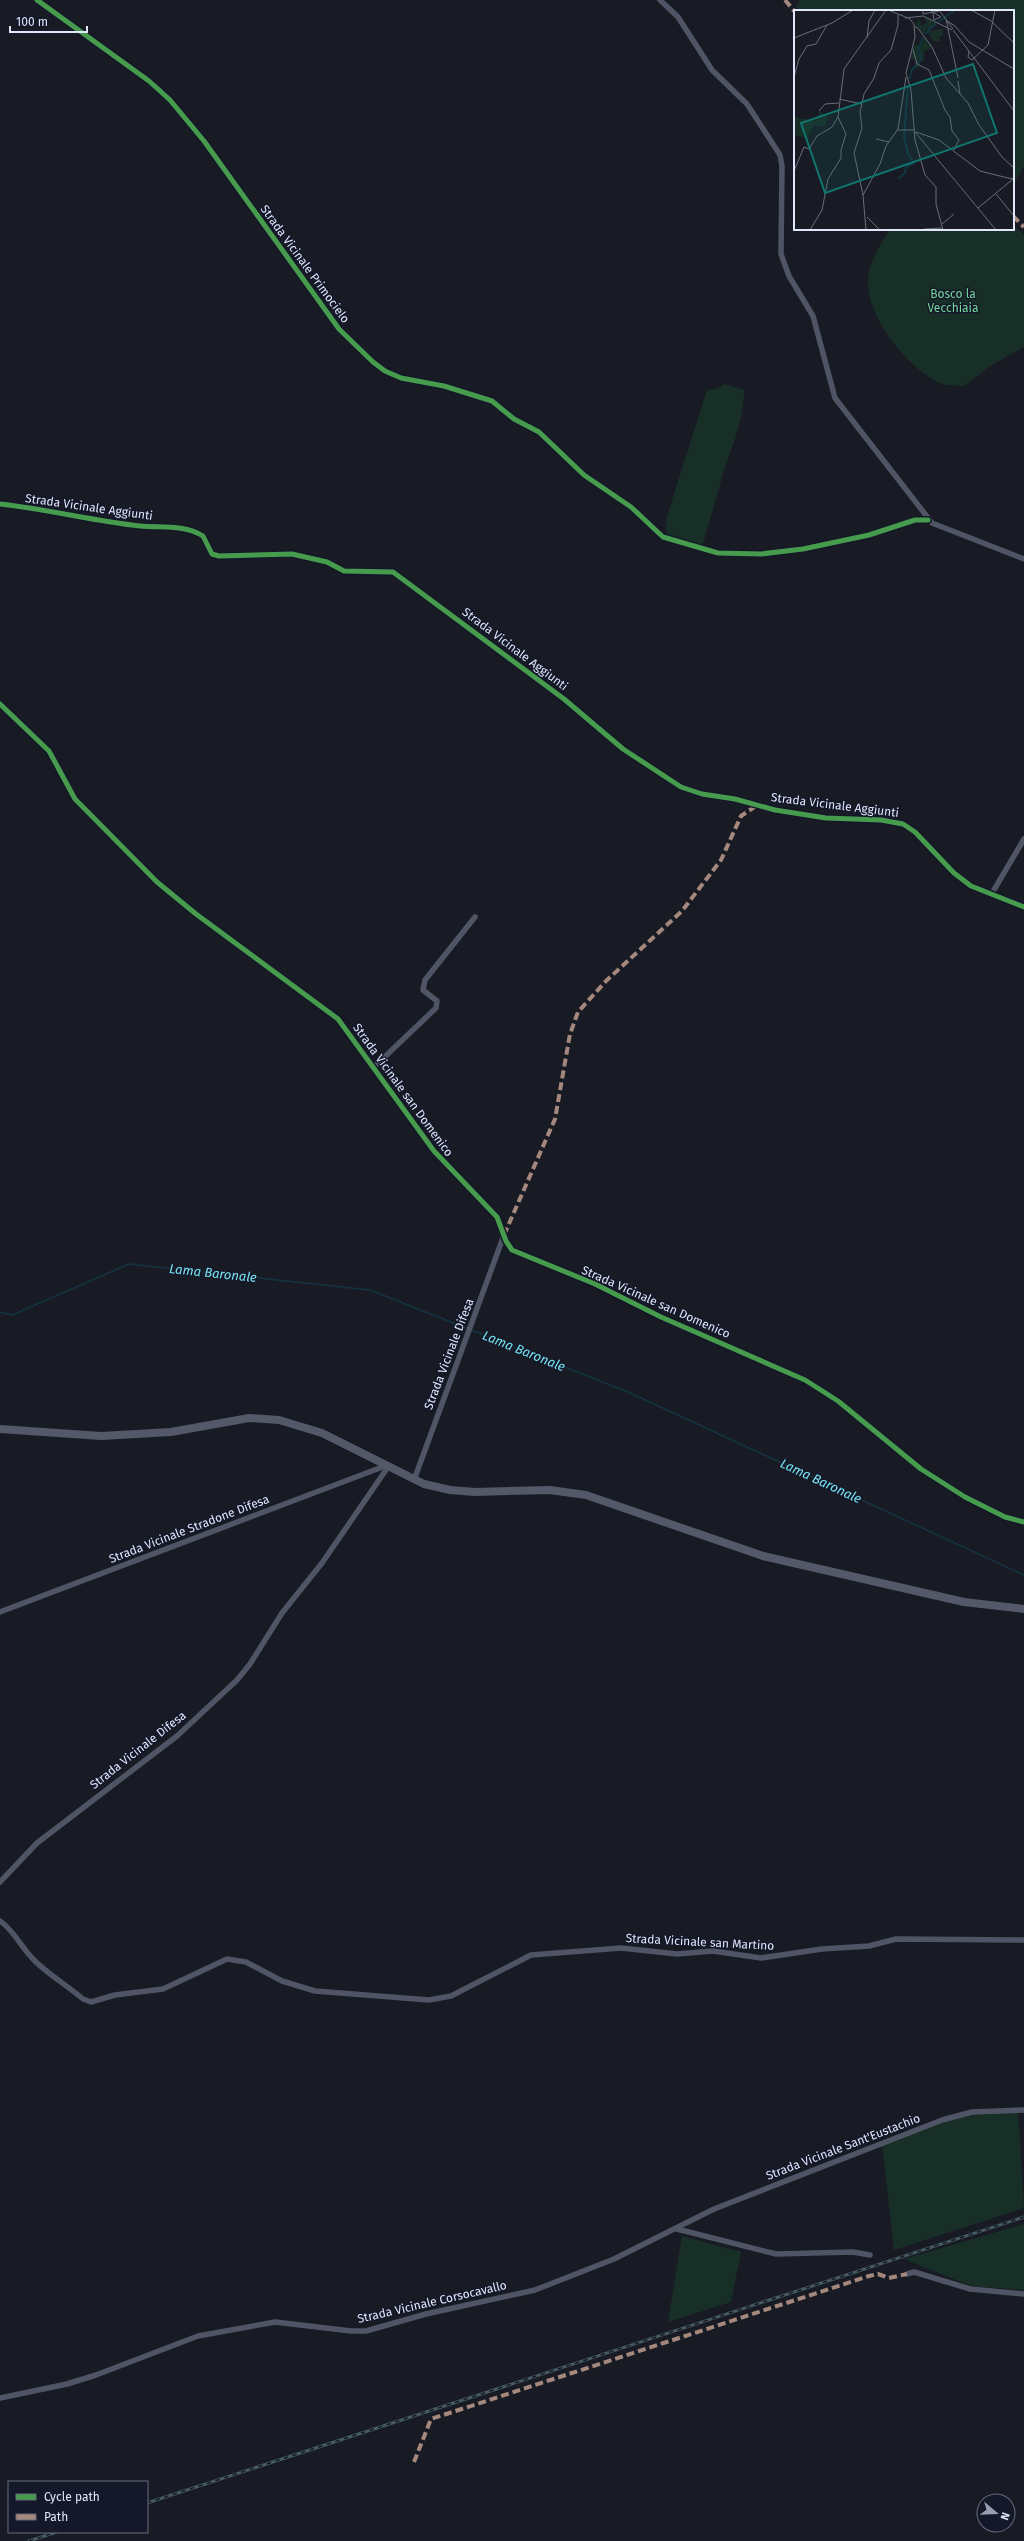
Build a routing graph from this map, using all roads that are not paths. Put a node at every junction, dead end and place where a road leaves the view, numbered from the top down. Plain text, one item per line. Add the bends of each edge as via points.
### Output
1 (37, 0) edge
2 (660, 0) edge
3 (0, 504) edge
4 (928, 520) junction
5 (1024, 560) edge
6 (0, 704) edge
7 (1024, 839) edge
8 (991, 895) junction
9 (1024, 907) edge
10 (475, 916) dead end
11 (373, 1068) junction
12 (504, 1235) junction
13 (0, 1429) edge
14 (387, 1466) junction
15 (414, 1480) junction
16 (1024, 1522) edge
17 (1024, 1609) edge
18 (0, 1612) edge
19 (0, 1882) edge
20 (0, 1921) edge
21 (1024, 1940) edge
22 (1024, 2110) edge
23 (677, 2229) junction
24 (870, 2255) dead end
25 (907, 2274) dead end
26 (1024, 2294) edge
27 (0, 2398) edge

1 - 4 street, Strada Vicinale Primocielo via 149,81 170,100 204,141 339,329 373,362 401,378 444,386 492,401 513,418 540,432 584,475 630,507 663,537 718,553 761,554 803,550 869,535 915,520
2 - 4 street via 678,17 712,70 746,104 780,155 781,254 789,276 813,316 833,394
3 - 8 street, Strada Vicinale Aggiunti via 139,526 186,528 203,536 212,554 219,556 292,554 327,562 344,571 393,572 558,694 623,749 681,787 775,810 834,819 881,820 903,824 915,832 958,877
4 - 5 street via 943,529
6 - 11 street, Strada Vicinale san Domenico via 44,745 54,758 75,799 132,859 196,914 331,1011
7 - 8 street
8 - 9 street, Strada Vicinale Aggiunti
10 - 11 street via 424,980 423,990 437,1001 436,1008
11 - 12 street, Strada Vicinale san Domenico via 434,1151 497,1217
12 - 15 street, Strada Vicinale Difesa
12 - 16 street, Strada Vicinale san Domenico via 508,1246 517,1253 594,1284 661,1317 805,1380 838,1401 921,1468 965,1497 1005,1517
13 - 14 main road via 101,1436 140,1435 237,1420 269,1419 311,1428
14 - 15 main road
14 - 18 street, Strada Vicinale Stradone Difesa
14 - 19 street, Strada Vicinale Difesa via 322,1563 282,1613 237,1680 177,1736 37,1843
15 - 17 main road via 450,1490 550,1490 586,1495 763,1556 964,1602
20 - 21 street, Strada Vicinale san Martino via 40,1966 83,1999 91,2002 126,1993 163,1989 227,1959 246,1962 282,1981 315,1991 429,2000 451,1996 539,1953 596,1952 621,1948 677,1954 713,1951 761,1958 822,1949 869,1946 896,1939
22 - 23 street, Strada Vicinale Sant'Eustachio via 977,2111 942,2120 714,2209
23 - 24 street via 776,2254 853,2252
23 - 27 street, Strada Vicinale Corsocavallo via 614,2259 535,2290 426,2314 366,2331 275,2322 198,2336 89,2378
25 - 26 street via 914,2272 970,2289

